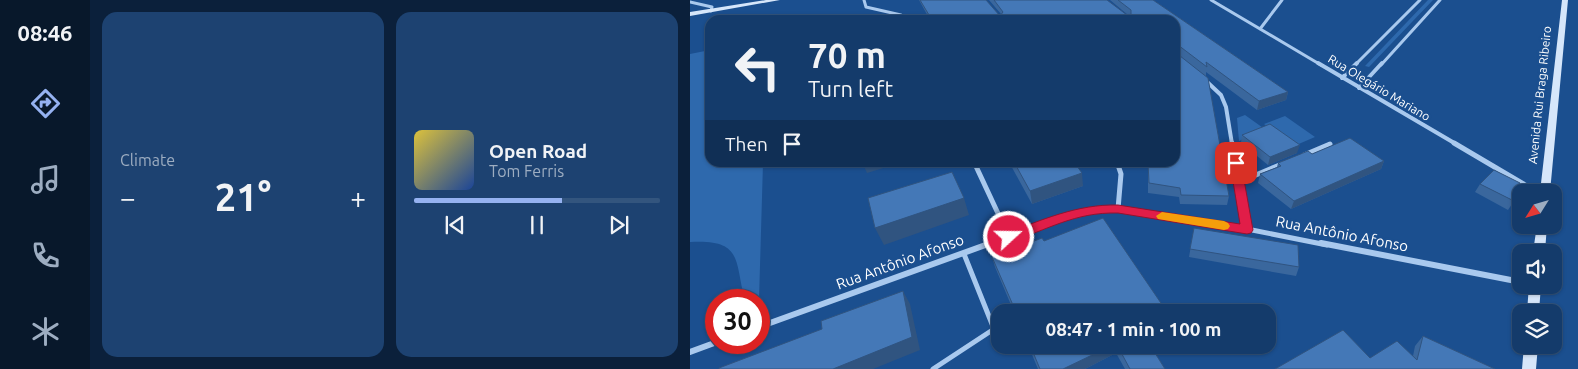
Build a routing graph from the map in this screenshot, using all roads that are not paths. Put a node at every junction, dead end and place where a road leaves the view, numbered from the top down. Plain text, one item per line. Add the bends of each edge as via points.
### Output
1 (777, 0) edge
2 (864, 0) edge
3 (1211, 0) edge
4 (1282, 0) edge
5 (1420, 0) edge
6 (1440, 0) edge
7 (1565, 0) edge
8 (756, 1) edge
9 (690, 2) edge
10 (712, 9) junction
11 (690, 10) edge
12 (690, 14) edge
13 (901, 15) edge
14 (1260, 29) junction
15 (1202, 78) edge
16 (1342, 78) junction
17 (1360, 88) junction
18 (1330, 144) edge
19 (1294, 159) edge
20 (1284, 163) edge
21 (976, 167) edge
22 (1119, 167) edge
23 (1239, 182) junction
24 (1523, 184) edge
25 (1546, 184) edge
26 (1118, 209) junction
27 (1247, 230) junction
28 (1009, 237) junction
29 (964, 254) junction
30 (1512, 280) edge
31 (770, 323) edge
32 (705, 346) edge
33 (690, 352) edge
34 (1530, 354) edge
35 (933, 369) edge
36 (1529, 369) edge

1 - 8 main road
2 - 13 street via 866,7
3 - 14 street, Rua Olegário Mariano
4 - 14 street
5 - 16 street
6 - 17 street
7 - 25 main road, Avenida Rui Braga Ribeiro
8 - 10 main road
9 - 10 street
10 - 11 main road
10 - 12 main road
14 - 16 street, Rua Olegário Mariano
15 - 23 street via 1224,100
16 - 17 street, Rua Olegário Mariano
17 - 24 street, Rua Olegário Mariano
18 - 19 street
20 - 23 street
21 - 28 street
22 - 26 street
23 - 27 street
26 - 27 street, Rua Antônio Afonso
26 - 28 street, Rua Antônio Afonso via 1085,210
27 - 30 street, Rua Antônio Afonso
28 - 29 street, Rua Antônio Afonso
29 - 31 street, Rua Antônio Afonso
29 - 35 lane via 994,329
32 - 33 street
34 - 36 main road

